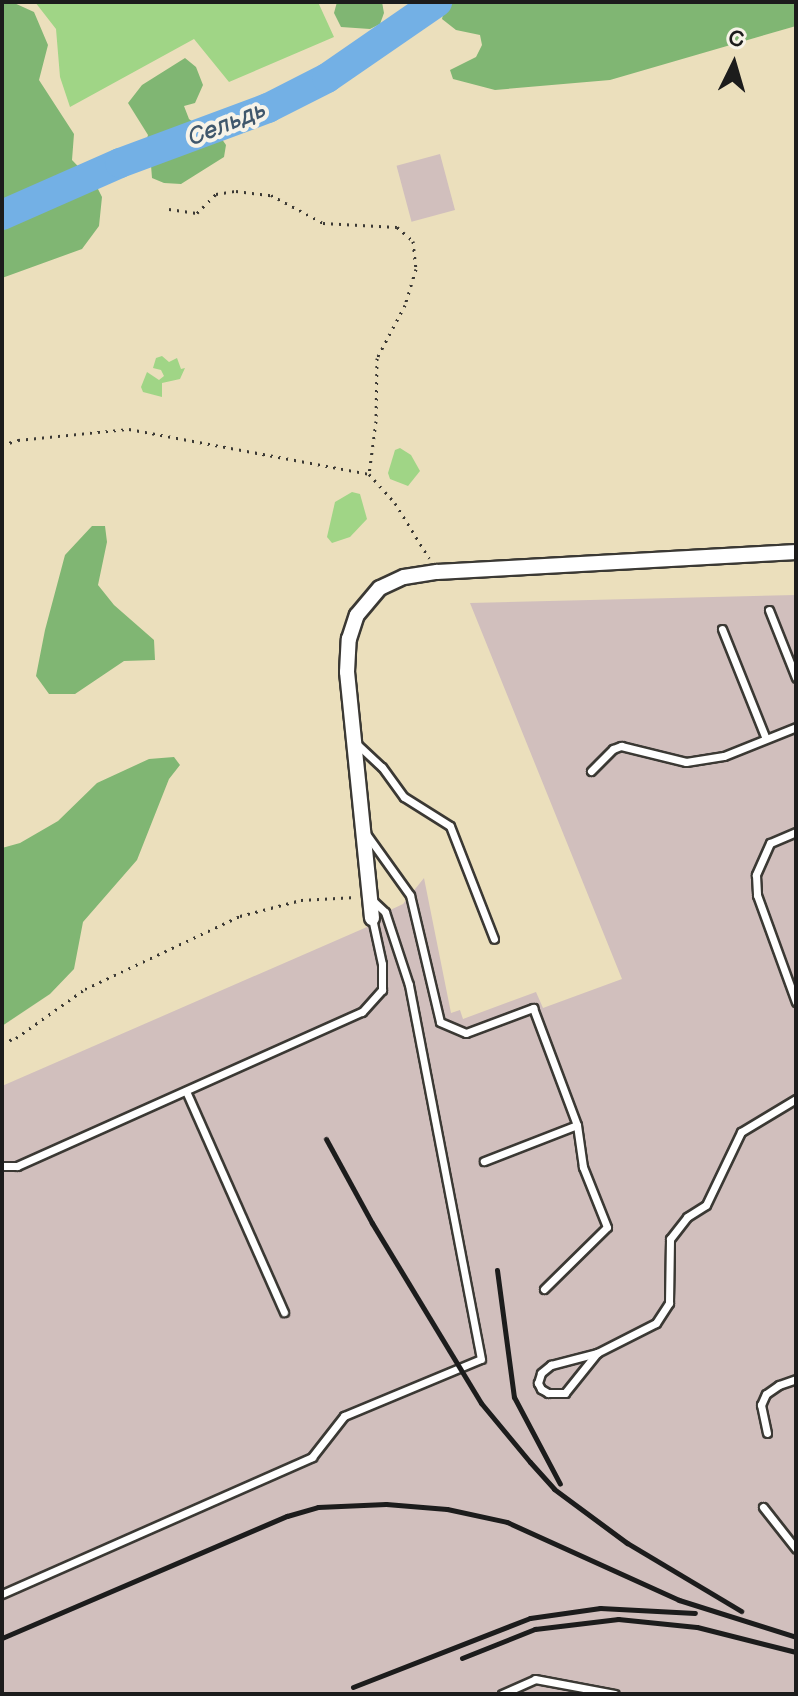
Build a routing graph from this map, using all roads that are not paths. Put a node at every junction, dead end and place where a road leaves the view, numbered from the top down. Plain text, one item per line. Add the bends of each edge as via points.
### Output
1 (796, 552) edge
2 (769, 610) dead end
3 (722, 629) dead end
4 (796, 678) edge
5 (796, 727) edge
6 (766, 739) junction
7 (352, 740) junction
8 (591, 771) dead end
9 (361, 827) junction
10 (796, 832) edge
11 (368, 897) junction
12 (372, 918) joint
13 (494, 939) dead end
14 (796, 1002) edge
15 (186, 1091) junction
16 (796, 1099) edge
17 (577, 1125) junction
18 (484, 1161) dead end
19 (2, 1166) edge
20 (544, 1289) dead end
21 (284, 1312) dead end
22 (597, 1353) junction
23 (796, 1379) edge
24 (767, 1433) dead end
25 (763, 1507) dead end
26 (796, 1549) edge
27 (2, 1594) edge
28 (502, 1694) edge
29 (615, 1694) edge

1 - 7 street via 404,577 380,588 357,615 349,639
2 - 4 lane
3 - 6 lane
5 - 6 lane
6 - 8 lane via 724,756 686,762 621,746
7 - 9 street
7 - 13 lane via 404,797 450,826
9 - 11 street
9 - 17 lane via 410,895 440,1022 466,1033 533,1008
10 - 14 lane via 770,843 756,875 757,895
11 - 12 street
11 - 27 lane via 385,912 409,985 481,1359 344,1416 312,1457
12 - 15 lane via 382,990 362,1012
15 - 19 lane via 17,1166
15 - 21 lane
16 - 22 lane via 741,1132 706,1205 687,1217 670,1239 671,1288 656,1323
17 - 18 lane
17 - 20 lane via 583,1167 607,1227
22 - 22 lane via 565,1393 541,1389 541,1373 551,1365
23 - 24 lane via 766,1394 761,1405
25 - 26 lane
28 - 29 lane via 535,1679

